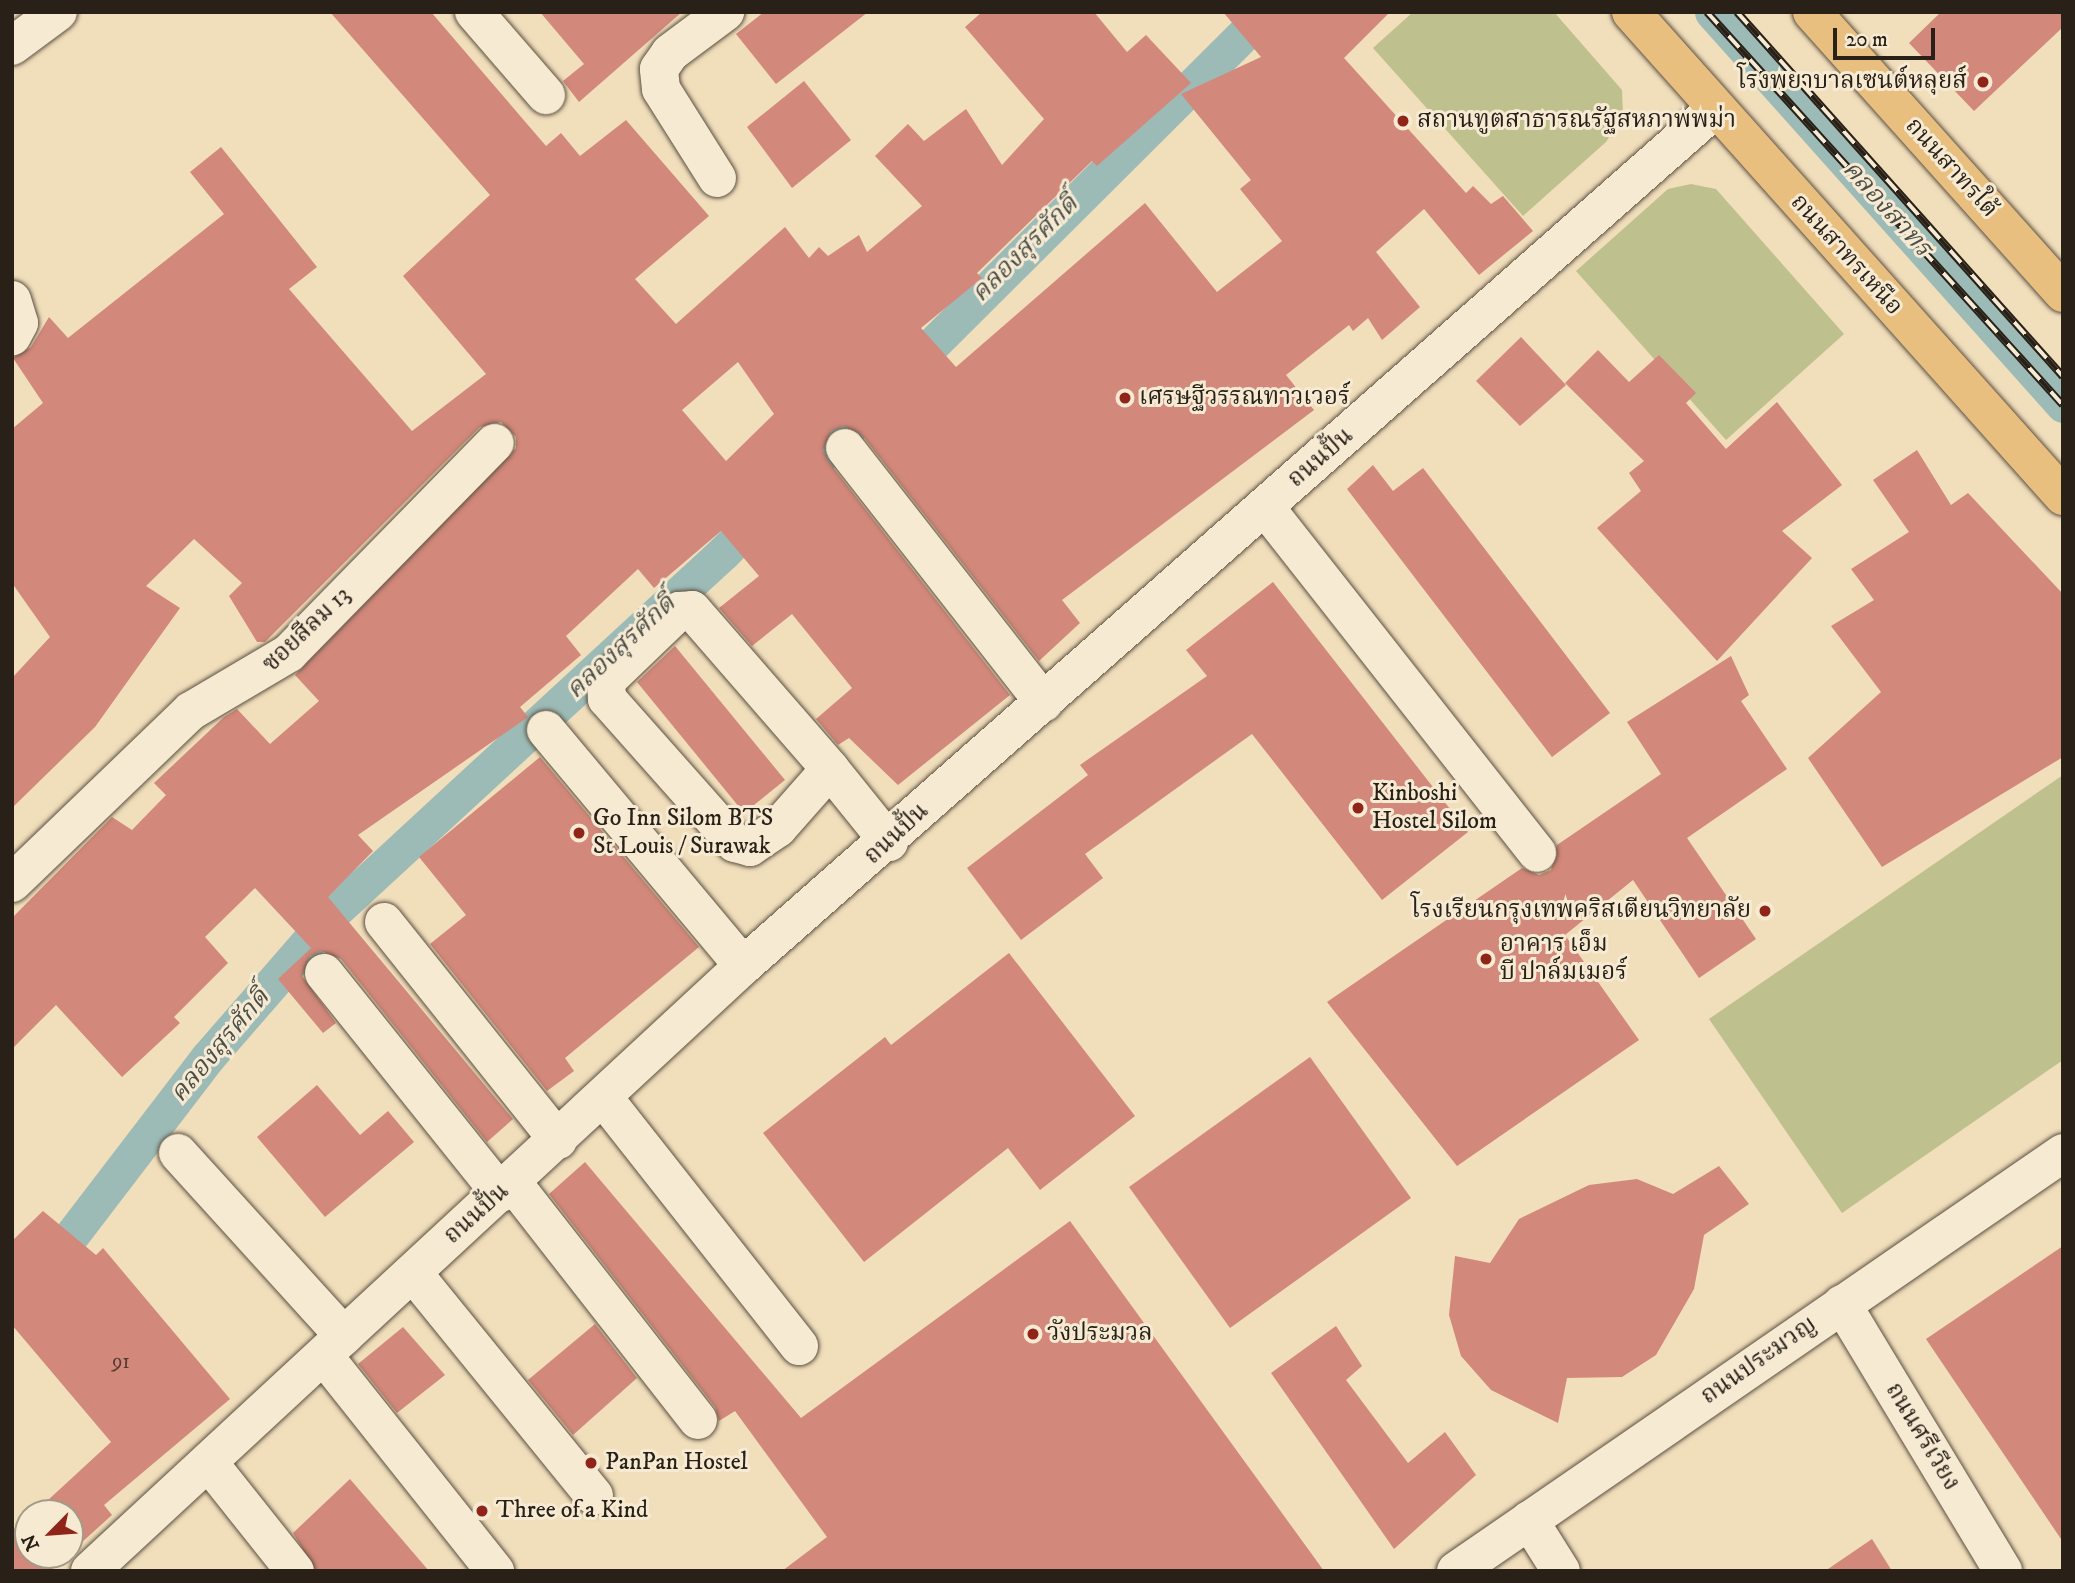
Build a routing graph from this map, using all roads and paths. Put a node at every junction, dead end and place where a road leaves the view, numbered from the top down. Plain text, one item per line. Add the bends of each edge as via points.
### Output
1 (58, 12) edge
2 (474, 12) edge
3 (725, 12) edge
4 (1631, 12) edge
5 (1812, 12) edge
6 (12, 46) edge
7 (546, 95) dead end
8 (1715, 109) junction
9 (717, 178) dead end
10 (2063, 293) edge
11 (12, 300) edge
12 (12, 336) edge
13 (495, 443) dead end
14 (845, 448) dead end
15 (2063, 496) edge
16 (1265, 508) junction
17 (1044, 703) junction
18 (546, 730) dead end
19 (830, 769) junction
20 (889, 842) junction
21 (1537, 853) dead end
22 (12, 883) edge
23 (384, 922) dead end
24 (743, 966) junction
25 (324, 973) dead end
26 (603, 1097) junction
27 (558, 1140) junction
28 (178, 1153) dead end
29 (2063, 1153) edge
30 (506, 1188) junction
31 (413, 1273) junction
32 (1842, 1304) junction
33 (334, 1346) junction
34 (799, 1346) dead end
35 (698, 1420) dead end
36 (209, 1463) junction
37 (594, 1496) dead end
38 (1529, 1520) junction
39 (102, 1567) edge
40 (295, 1571) edge
41 (495, 1571) edge
42 (1456, 1571) edge
43 (1561, 1571) edge
44 (2003, 1571) edge

1 - 6 street
2 - 7 street
3 - 9 street via 670,53 659,69 661,89
4 - 8 main road, ถนนสาทรเหนือ
5 - 10 main road, ถนนสาทรใต้
8 - 15 main road, ถนนสาทรเหนือ
8 - 16 street, ถนนปั้น
11 - 12 street via 19,323
13 - 22 street, ซอยสีลม 13 via 289,653 191,711
14 - 17 street
16 - 17 street, ถนนปั้น
16 - 21 street
17 - 20 street, ถนนปั้น
18 - 24 street
19 - 19 street via 692,610 679,611 607,681 607,699 735,843 750,846 778,828
19 - 20 street
20 - 24 street, ถนนปั้น
23 - 27 street
24 - 26 street, ถนนปั้น
25 - 30 street
26 - 27 street, ถนนปั้น
26 - 34 street
27 - 30 street, ถนนปั้น
28 - 33 street
29 - 32 street, ถนนประมวญ
30 - 31 street, ถนนปั้น
30 - 35 street
31 - 33 street, ถนนปั้น
31 - 37 street
32 - 38 street, ถนนประมวญ
32 - 44 street, ถนนศรีเวียง
33 - 36 street, ถนนปั้น
33 - 41 street
36 - 39 street, ถนนปั้น
36 - 40 street
38 - 42 street, ถนนประมวญ
38 - 43 street

